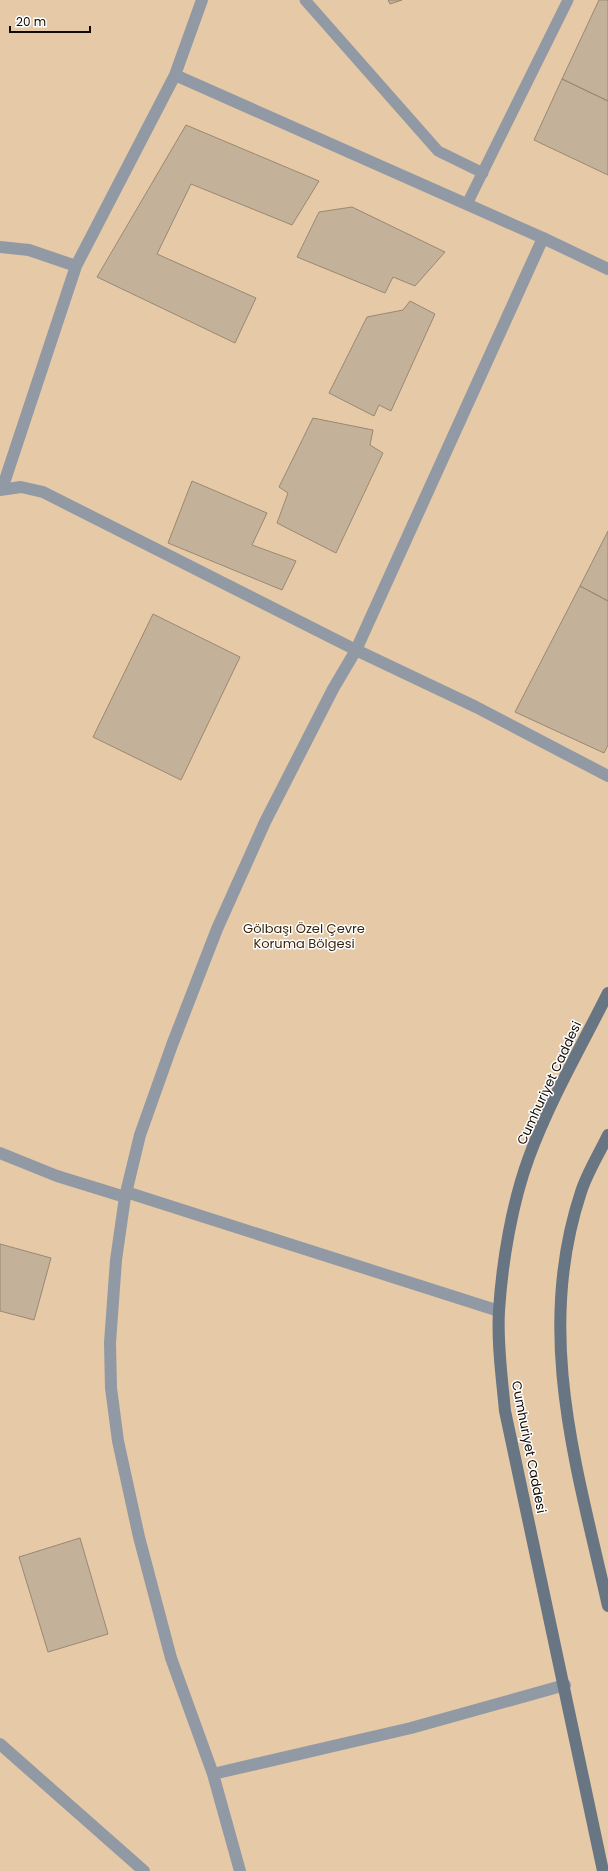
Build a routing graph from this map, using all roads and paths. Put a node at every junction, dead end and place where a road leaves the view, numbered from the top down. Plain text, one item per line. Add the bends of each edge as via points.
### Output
1 (202, 0) edge
2 (305, 0) edge
3 (568, 0) edge
4 (175, 75) junction
5 (482, 173) junction
6 (467, 204) junction
7 (543, 238) junction
8 (0, 247) edge
9 (76, 266) junction
10 (608, 269) edge
11 (1, 490) edge
12 (356, 650) junction
13 (608, 776) edge
14 (608, 993) edge
15 (608, 1135) edge
16 (0, 1153) edge
17 (126, 1194) junction
18 (499, 1311) junction
19 (608, 1606) edge
20 (565, 1685) junction
21 (0, 1744) edge
22 (213, 1774) junction
23 (144, 1871) edge
24 (240, 1871) edge
25 (603, 1871) edge

1 - 4 street
2 - 5 lane via 438,151
3 - 5 lane
4 - 6 street
4 - 9 street
5 - 6 lane
6 - 7 street
7 - 10 street
7 - 12 street
8 - 9 street via 29,250
9 - 11 street
11 - 12 street via 21,487 43,492
12 - 13 street via 476,707
12 - 17 street via 333,689 265,822 217,929 140,1136
14 - 18 main road, Cumhuriyet Caddesi via 548,1113 529,1158 511,1228
15 - 19 main road via 581,1191 571,1229 560,1291 559,1335 567,1421
16 - 17 street via 57,1176
17 - 18 street
17 - 22 street via 116,1260 110,1342 111,1388 118,1441 139,1537 171,1658
18 - 20 main road, Cumhuriyet Caddesi via 505,1411
20 - 22 street via 411,1728
20 - 25 main road, Cumhuriyet Caddesi
21 - 23 street
22 - 24 street

